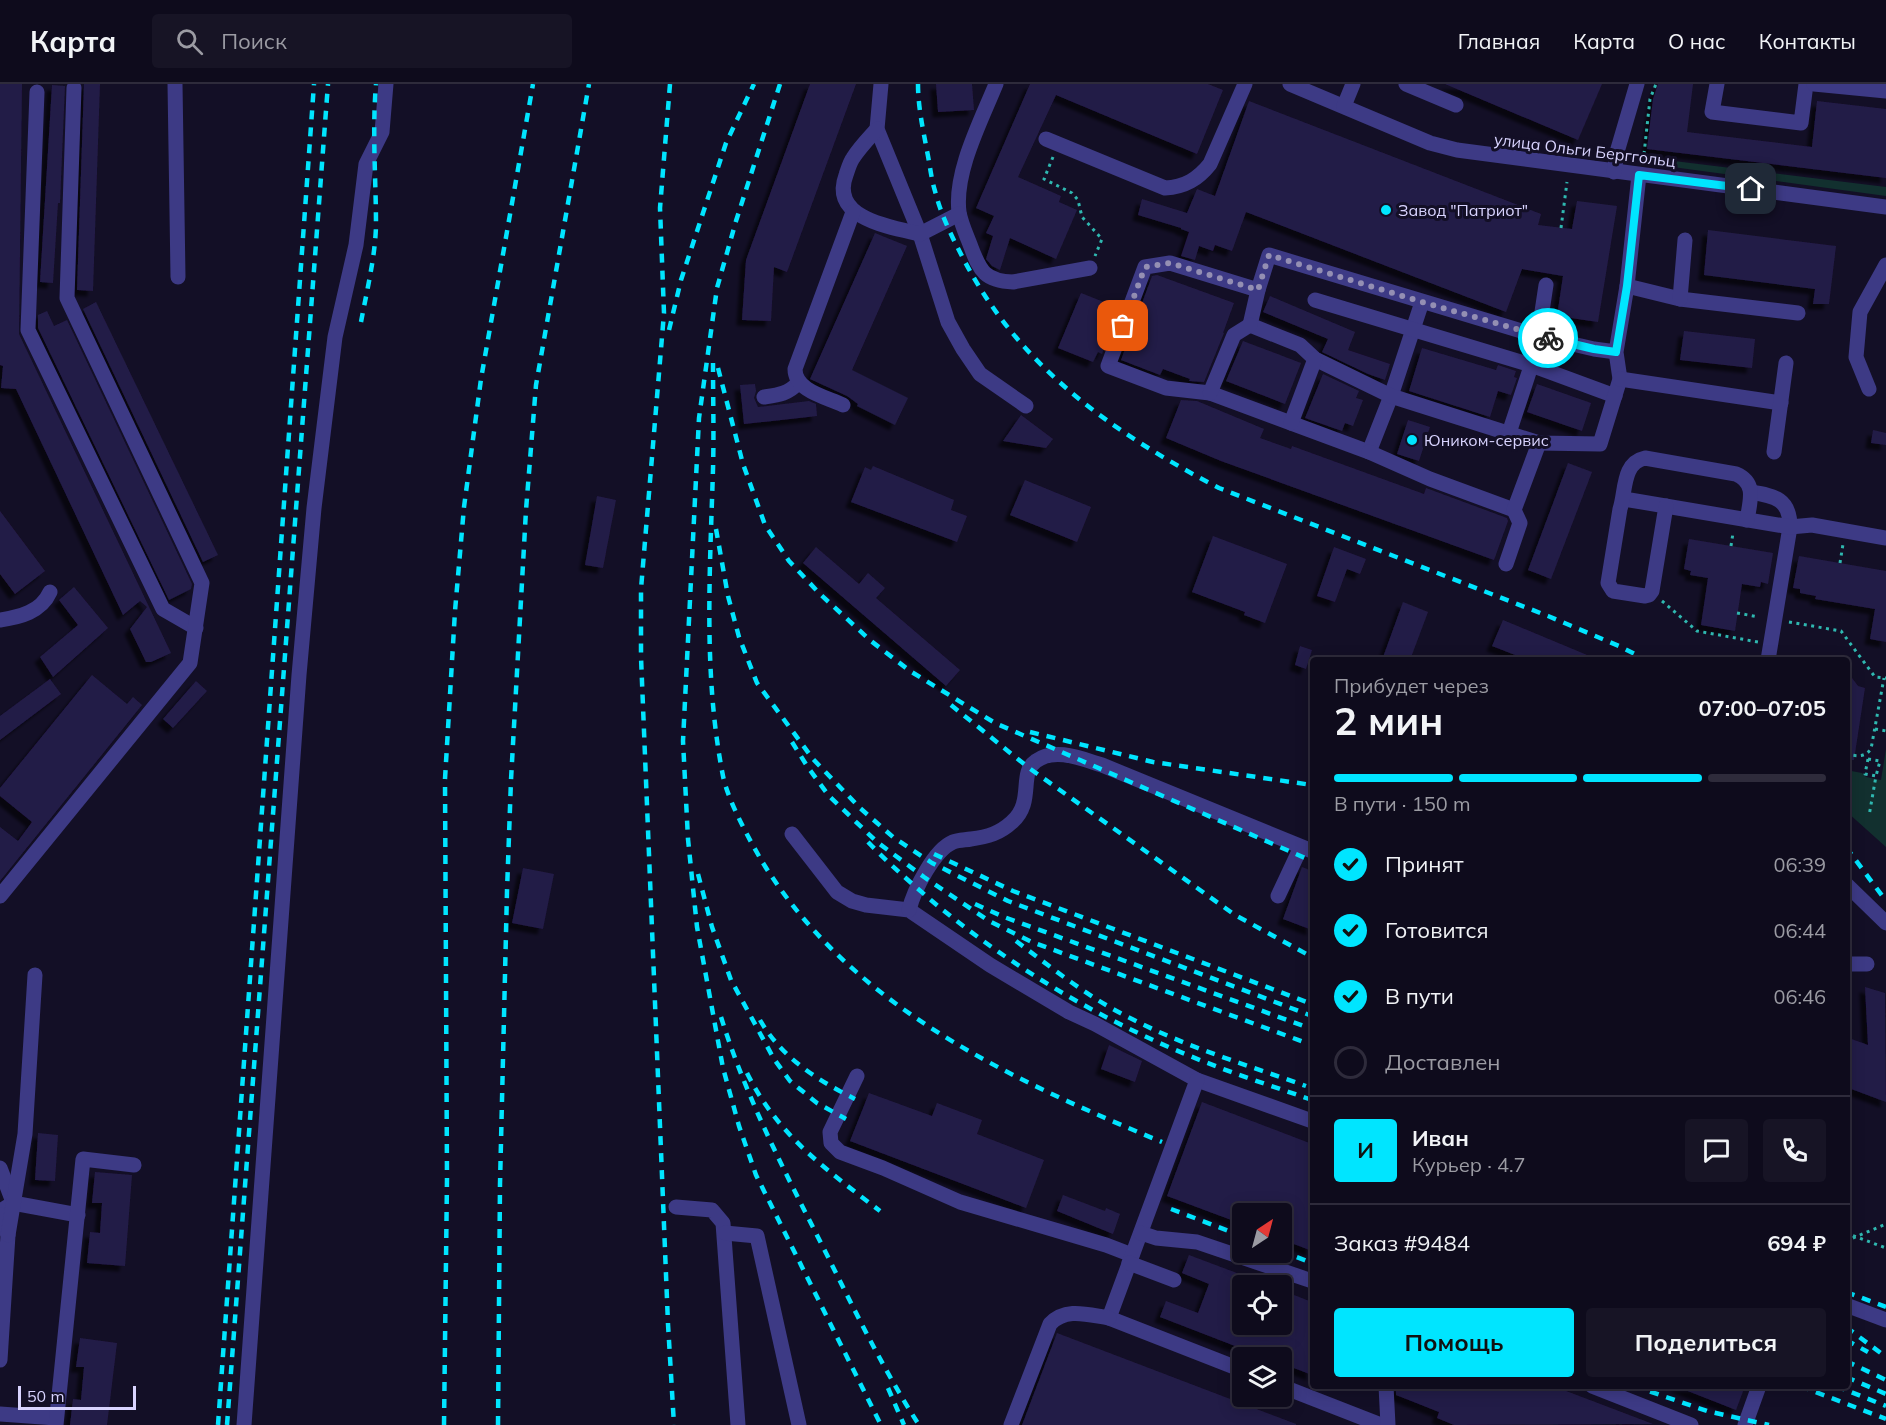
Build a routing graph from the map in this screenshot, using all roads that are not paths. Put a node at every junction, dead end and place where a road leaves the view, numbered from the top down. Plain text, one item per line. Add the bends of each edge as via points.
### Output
1 (176, 84) edge
2 (386, 84) edge
3 (881, 84) edge
4 (996, 84) edge
5 (1245, 84) edge
6 (1292, 84) edge
7 (1353, 84) edge
8 (1406, 84) edge
9 (1636, 84) edge
10 (1717, 84) edge
11 (1806, 84) edge
12 (1814, 84) edge
13 (75, 88) dead end
14 (1886, 91) edge
15 (37, 92) dead end
16 (1456, 105) dead end
17 (1344, 106) junction
18 (877, 129) junction
19 (1052, 141) road end
20 (1614, 172) junction
21 (1639, 175) junction
22 (1886, 207) edge
23 (853, 212) junction
24 (959, 214) junction
25 (920, 234) junction
26 (1685, 240) dead end
27 (1886, 265) edge
28 (1090, 268) road end
29 (178, 277) dead end
30 (1546, 285) dead end
31 (1627, 286) junction
32 (1258, 290) junction
33 (1680, 299) junction
34 (1315, 300) dead end
35 (1422, 302) junction
36 (1798, 313) dead end
37 (1250, 325) junction
38 (1413, 330) junction
39 (1538, 336) junction
40 (1616, 352) junction
41 (1315, 359) junction
42 (1786, 363) dead end
43 (1532, 365) junction
44 (1620, 379) junction
45 (798, 383) junction
46 (1869, 389) dead end
47 (1210, 393) junction
48 (1391, 396) junction
49 (1615, 396) junction
50 (764, 397) dead end
51 (1781, 403) junction
52 (843, 405) dead end
53 (1026, 406) dead end
54 (1291, 423) junction
55 (1509, 433) junction
56 (1539, 442) junction
57 (1369, 452) junction
58 (1774, 452) dead end
59 (1751, 492) junction
60 (1624, 499) junction
61 (1666, 506) junction
62 (1514, 510) junction
63 (1740, 524) junction
64 (1791, 527) junction
65 (1886, 538) edge
66 (1506, 564) dead end
67 (50, 592) dead end
68 (0, 620) edge
69 (196, 628) junction
70 (1769, 657) edge
71 (792, 834) dead end
72 (1307, 849) edge
73 (1850, 888) edge
74 (0, 896) edge
75 (1278, 896) dead end
76 (909, 910) junction
77 (1878, 920) edge
78 (1850, 964) edge
79 (1867, 964) dead end
80 (35, 975) dead end
81 (857, 1076) dead end
82 (1197, 1080) junction
83 (1310, 1119) edge
84 (134, 1165) dead end
85 (0, 1168) edge
86 (6, 1205) edge
87 (676, 1207) dead end
88 (0, 1215) edge
89 (78, 1215) junction
90 (725, 1233) junction
91 (1141, 1233) junction
92 (8, 1235) junction
93 (1131, 1259) junction
94 (1174, 1280) dead end
95 (1310, 1280) edge
96 (1850, 1306) edge
97 (1109, 1318) junction
98 (1886, 1320) edge
99 (0, 1360) edge
100 (1232, 1366) edge
101 (1386, 1389) edge
102 (1600, 1389) edge
103 (1758, 1389) edge
104 (1292, 1390) edge
105 (0, 1414) edge
106 (56, 1421) edge
107 (244, 1425) edge
108 (738, 1425) edge
109 (799, 1425) edge
110 (1011, 1425) edge
111 (1381, 1425) edge
112 (1388, 1425) edge
113 (1691, 1425) edge
114 (1745, 1425) edge

1 - 29 street
2 - 107 street via 382,132 366,164 356,245 335,337 314,508 298,675
3 - 18 street
4 - 24 street via 964,171
5 - 19 street via 1210,164 1202,174 1178,187 1166,188
6 - 17 street, улица Ольги Берггольц
7 - 17 street
8 - 16 street
9 - 20 street
10 - 11 street via 1712,112 1801,123
12 - 14 street
13 - 69 street via 67,298 202,583
15 - 69 street via 28,330 163,609
17 - 20 street, улица Ольги Берггольц via 1456,150
18 - 23 street via 852,159 843,183 844,200
18 - 25 street
20 - 21 street, улица Ольги Берггольц
21 - 22 street, улица Ольги Берггольц
21 - 31 street
23 - 25 street
23 - 45 street via 795,369
24 - 25 street
24 - 28 street via 979,268 1002,282
25 - 53 street via 948,322 963,350 980,374
26 - 33 street
27 - 46 street via 1860,312 1856,357
30 - 39 street
31 - 33 street
31 - 40 street
32 - 35 street via 1269,255
32 - 37 street
32 - 47 street via 1170,263 1145,267 1108,366 1166,388
33 - 36 street
34 - 38 street
35 - 38 street
35 - 39 street
37 - 41 street via 1300,345
37 - 47 street via 1234,335
38 - 43 street
38 - 48 street
39 - 40 street
39 - 43 street
40 - 44 street
41 - 48 street
41 - 54 street
42 - 51 street
43 - 49 street
43 - 55 street
44 - 49 street
44 - 51 street
45 - 50 street via 782,394
45 - 52 street
47 - 54 street
48 - 55 street
48 - 57 street
49 - 56 street via 1600,444
51 - 58 street
54 - 57 street
55 - 56 street
56 - 62 street
57 - 62 street
59 - 60 street via 1744,477 1736,474 1645,458 1628,470
59 - 63 street
59 - 64 street via 1781,501
60 - 61 street
60 - 61 street via 1608,583 1613,591 1645,596 1652,591
61 - 63 street
62 - 66 street via 1520,523
63 - 64 street
64 - 65 street via 1812,525
64 - 70 street
67 - 68 street via 39,608
69 - 74 street via 190,663
71 - 76 street via 837,892 866,905
72 - 75 street
72 - 76 street via 1102,765 1066,754 1048,756 1036,760 1029,768 1025,806 1016,819 1002,831 944,847 917,887
73 - 77 street
76 - 82 street via 1069,1012
78 - 79 street
80 - 86 street via 25,1134
81 - 93 street via 830,1132 831,1143 840,1152 960,1202 1106,1245
82 - 83 street
82 - 91 street
84 - 89 street via 83,1159
85 - 86 street
86 - 89 street
86 - 92 street
87 - 90 street via 712,1210 723,1223
88 - 92 street
89 - 106 street
90 - 108 street
90 - 109 street via 757,1236
91 - 93 street
91 - 95 street via 1197,1242
92 - 99 street
93 - 94 street
93 - 97 street
96 - 98 street
97 - 100 street
97 - 110 street via 1070,1313 1058,1316 1050,1324
101 - 112 street
102 - 113 street
103 - 114 street
104 - 111 street
105 - 106 street

